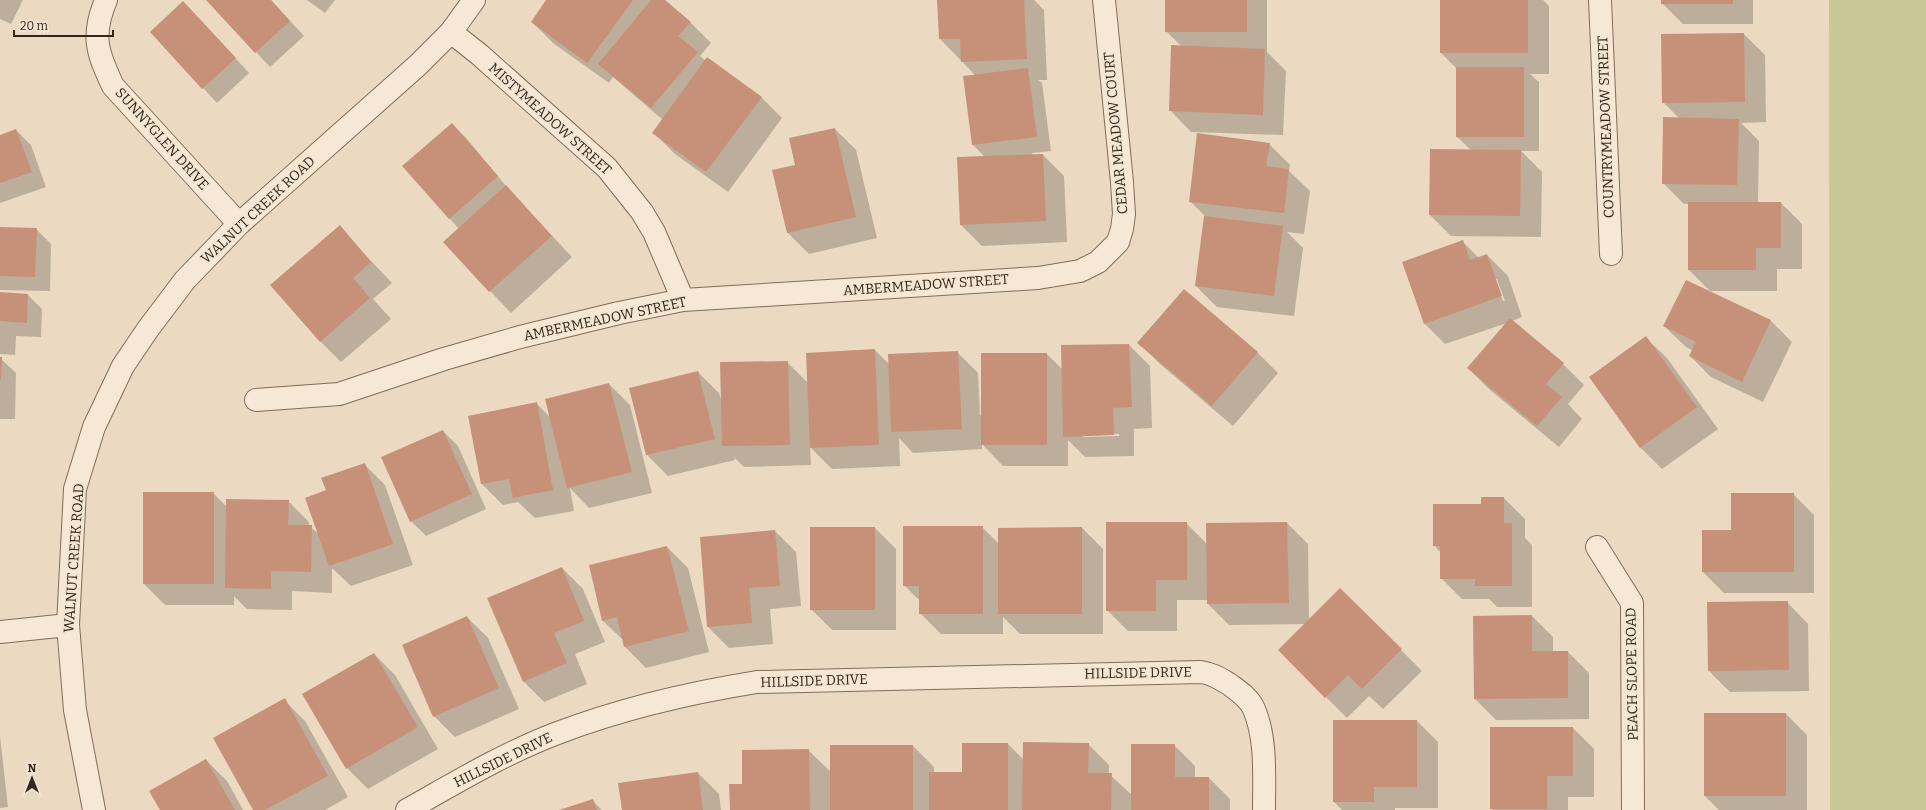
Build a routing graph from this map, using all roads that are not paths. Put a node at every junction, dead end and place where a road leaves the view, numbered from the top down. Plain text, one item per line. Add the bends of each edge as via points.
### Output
1 (106, 0) edge
2 (474, 0) edge
3 (1104, 0) edge
4 (1600, 0) edge
5 (451, 32) junction
6 (239, 224) junction
7 (1611, 254) dead end
8 (1057, 274) joint
9 (683, 300) junction
10 (256, 400) dead end
11 (1597, 547) dead end
12 (68, 625) junction
13 (0, 632) edge
14 (94, 810) edge
15 (407, 810) edge
16 (1264, 810) edge
17 (1633, 810) edge

1 - 6 street, SUNNYGLEN DRIVE via 98,19 97,44 113,86
2 - 5 street, WALNUT CREEK ROAD
3 - 8 street, CEDAR MEADOW COURT via 1122,182 1122,229 1118,242 1098,262 1080,271
4 - 7 street, COUNTRYMEADOW STREET
5 - 6 street, WALNUT CREEK ROAD via 418,65
5 - 9 street, MISTYMEADOW STREET via 608,168 654,232
6 - 12 street, WALNUT CREEK ROAD via 185,280 148,328 123,366 94,427 75,489
8 - 9 street, AMBERMEADOW STREET via 1038,278
9 - 10 street, AMBERMEADOW STREET via 520,337 339,394
11 - 17 street, PEACH SLOPE ROAD via 1632,603
12 - 13 street
12 - 14 street, WALNUT CREEK ROAD via 75,710
15 - 16 street, HILLSIDE DRIVE via 493,762 555,734 636,706 720,688 757,682 1201,672 1213,674 1241,693 1252,706 1265,760

